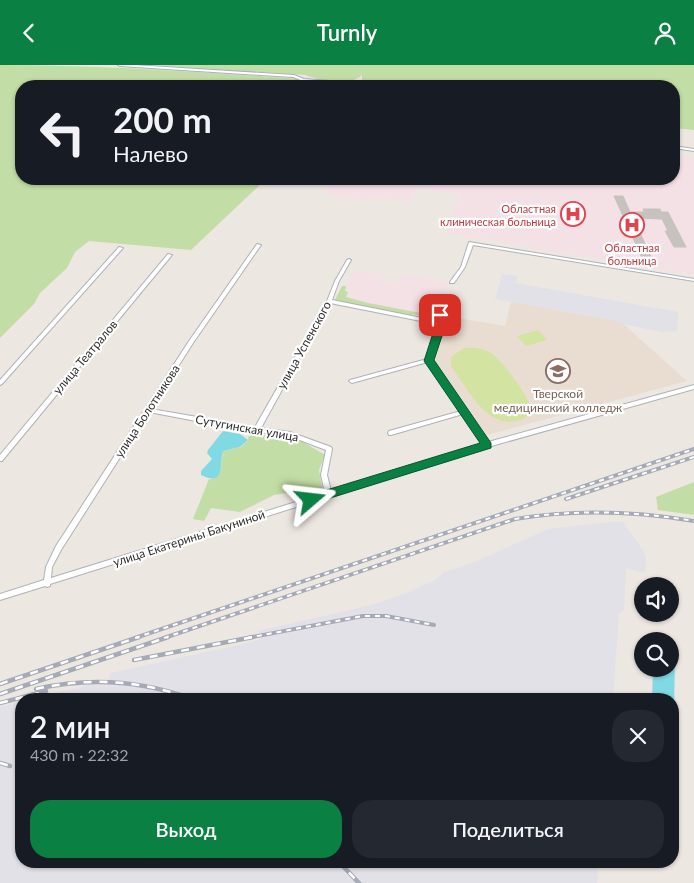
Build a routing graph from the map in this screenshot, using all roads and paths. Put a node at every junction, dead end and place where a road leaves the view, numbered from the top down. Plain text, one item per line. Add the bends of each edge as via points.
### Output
1 (120, 65) edge
2 (303, 80) edge
3 (680, 148) edge
4 (694, 149) edge
5 (259, 245) dead end
6 (121, 248) dead end
7 (170, 255) dead end
8 (349, 260) dead end
9 (694, 279) edge
10 (452, 282) dead end
11 (330, 301) junction
12 (440, 315) dead end
13 (438, 323) junction
14 (429, 361) junction
15 (352, 381) dead end
16 (0, 383) edge
17 (694, 387) edge
18 (148, 410) junction
19 (464, 412) junction
20 (257, 429) junction
21 (391, 433) dead end
22 (487, 445) junction
23 (0, 459) edge
24 (329, 494) junction
25 (47, 584) junction
26 (0, 597) edge

1 - 2 street via 294,76
3 - 4 street
5 - 18 street, улица Болотникова
6 - 16 street
7 - 23 street, улица Театралов
8 - 11 street, улица Успенского
9 - 10 street via 471,243 463,267
11 - 13 street
11 - 20 street, улица Успенского
12 - 13 street
13 - 14 street
14 - 15 street
14 - 19 street
17 - 22 street, улица Екатерины Бакуниной
18 - 20 street, Сутугинская улица
18 - 25 street, улица Болотникова via 58,548 49,567
19 - 21 street
19 - 22 street
20 - 24 street, Сутугинская улица via 299,436 330,449 324,475
22 - 24 street, улица Екатерины Бакуниной
24 - 25 street, улица Екатерины Бакуниной
25 - 26 street, улица Екатерины Бакуниной

